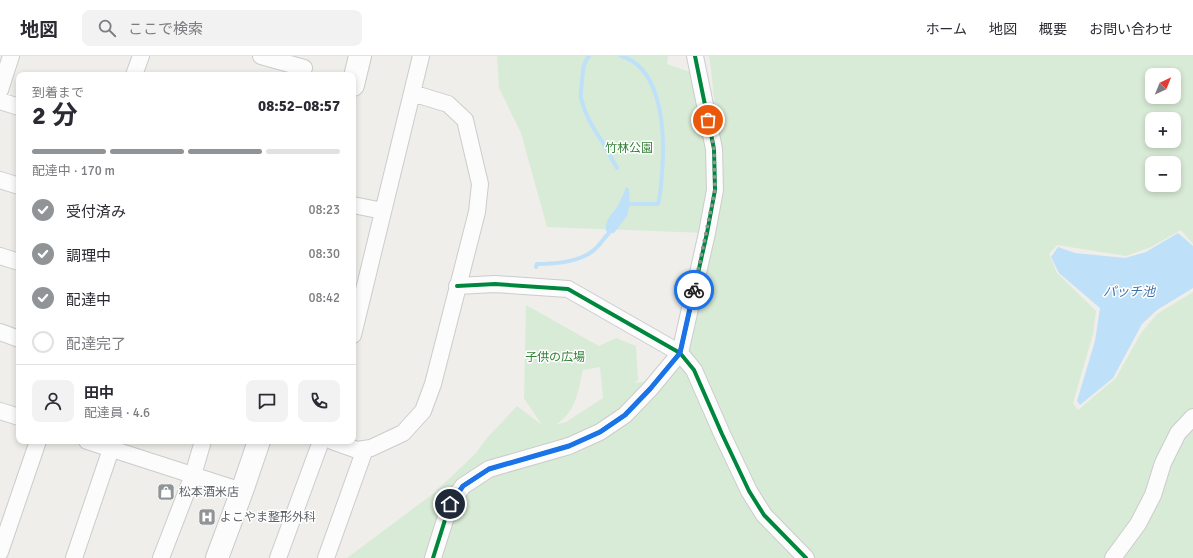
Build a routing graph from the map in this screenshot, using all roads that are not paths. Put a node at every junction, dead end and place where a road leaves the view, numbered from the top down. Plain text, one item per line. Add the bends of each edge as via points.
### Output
1 (11, 56) edge
2 (141, 56) edge
3 (261, 56) edge
4 (360, 56) edge
5 (421, 56) edge
6 (695, 56) edge
7 (305, 66) edge
8 (135, 72) edge
9 (356, 73) edge
10 (0, 90) edge
11 (412, 93) junction
12 (0, 101) edge
13 (16, 106) edge
14 (0, 180) edge
15 (16, 185) edge
16 (356, 205) edge
17 (383, 211) junction
18 (0, 256) edge
19 (16, 261) edge
20 (457, 286) junction
21 (356, 323) edge
22 (0, 332) edge
23 (16, 338) edge
24 (680, 353) junction
25 (0, 411) edge
26 (16, 416) edge
27 (1193, 417) edge
28 (37, 444) edge
29 (96, 444) edge
30 (202, 444) edge
31 (258, 444) edge
32 (320, 444) edge
33 (341, 444) edge
34 (111, 449) junction
35 (365, 449) junction
36 (193, 475) junction
37 (242, 491) junction
38 (0, 552) edge
39 (74, 558) edge
40 (161, 558) edge
41 (216, 558) edge
42 (278, 558) edge
43 (326, 558) edge
44 (433, 558) edge
45 (806, 558) edge
46 (1113, 558) edge

1 - 10 street
2 - 8 street
3 - 7 street
4 - 9 main road
5 - 11 street
6 - 24 street via 714,148 715,190
11 - 17 street
11 - 20 street via 448,104 465,120 467,127 480,184 477,212
12 - 13 street
14 - 15 street
16 - 17 street
17 - 21 street
18 - 19 street
20 - 24 street via 495,284 568,289
20 - 35 street via 433,384 423,411 403,433
22 - 23 street
24 - 44 street via 625,415 600,432 569,446 489,469 463,486 450,504
24 - 45 street via 694,370 749,491 764,515
25 - 26 street
27 - 46 street via 1178,433 1166,457 1153,495 1138,524
28 - 38 street
29 - 34 street
30 - 36 street
31 - 37 main road
32 - 42 street
33 - 35 street via 358,450
34 - 36 street
34 - 39 street
35 - 43 street
36 - 37 street
36 - 40 street
37 - 41 main road

